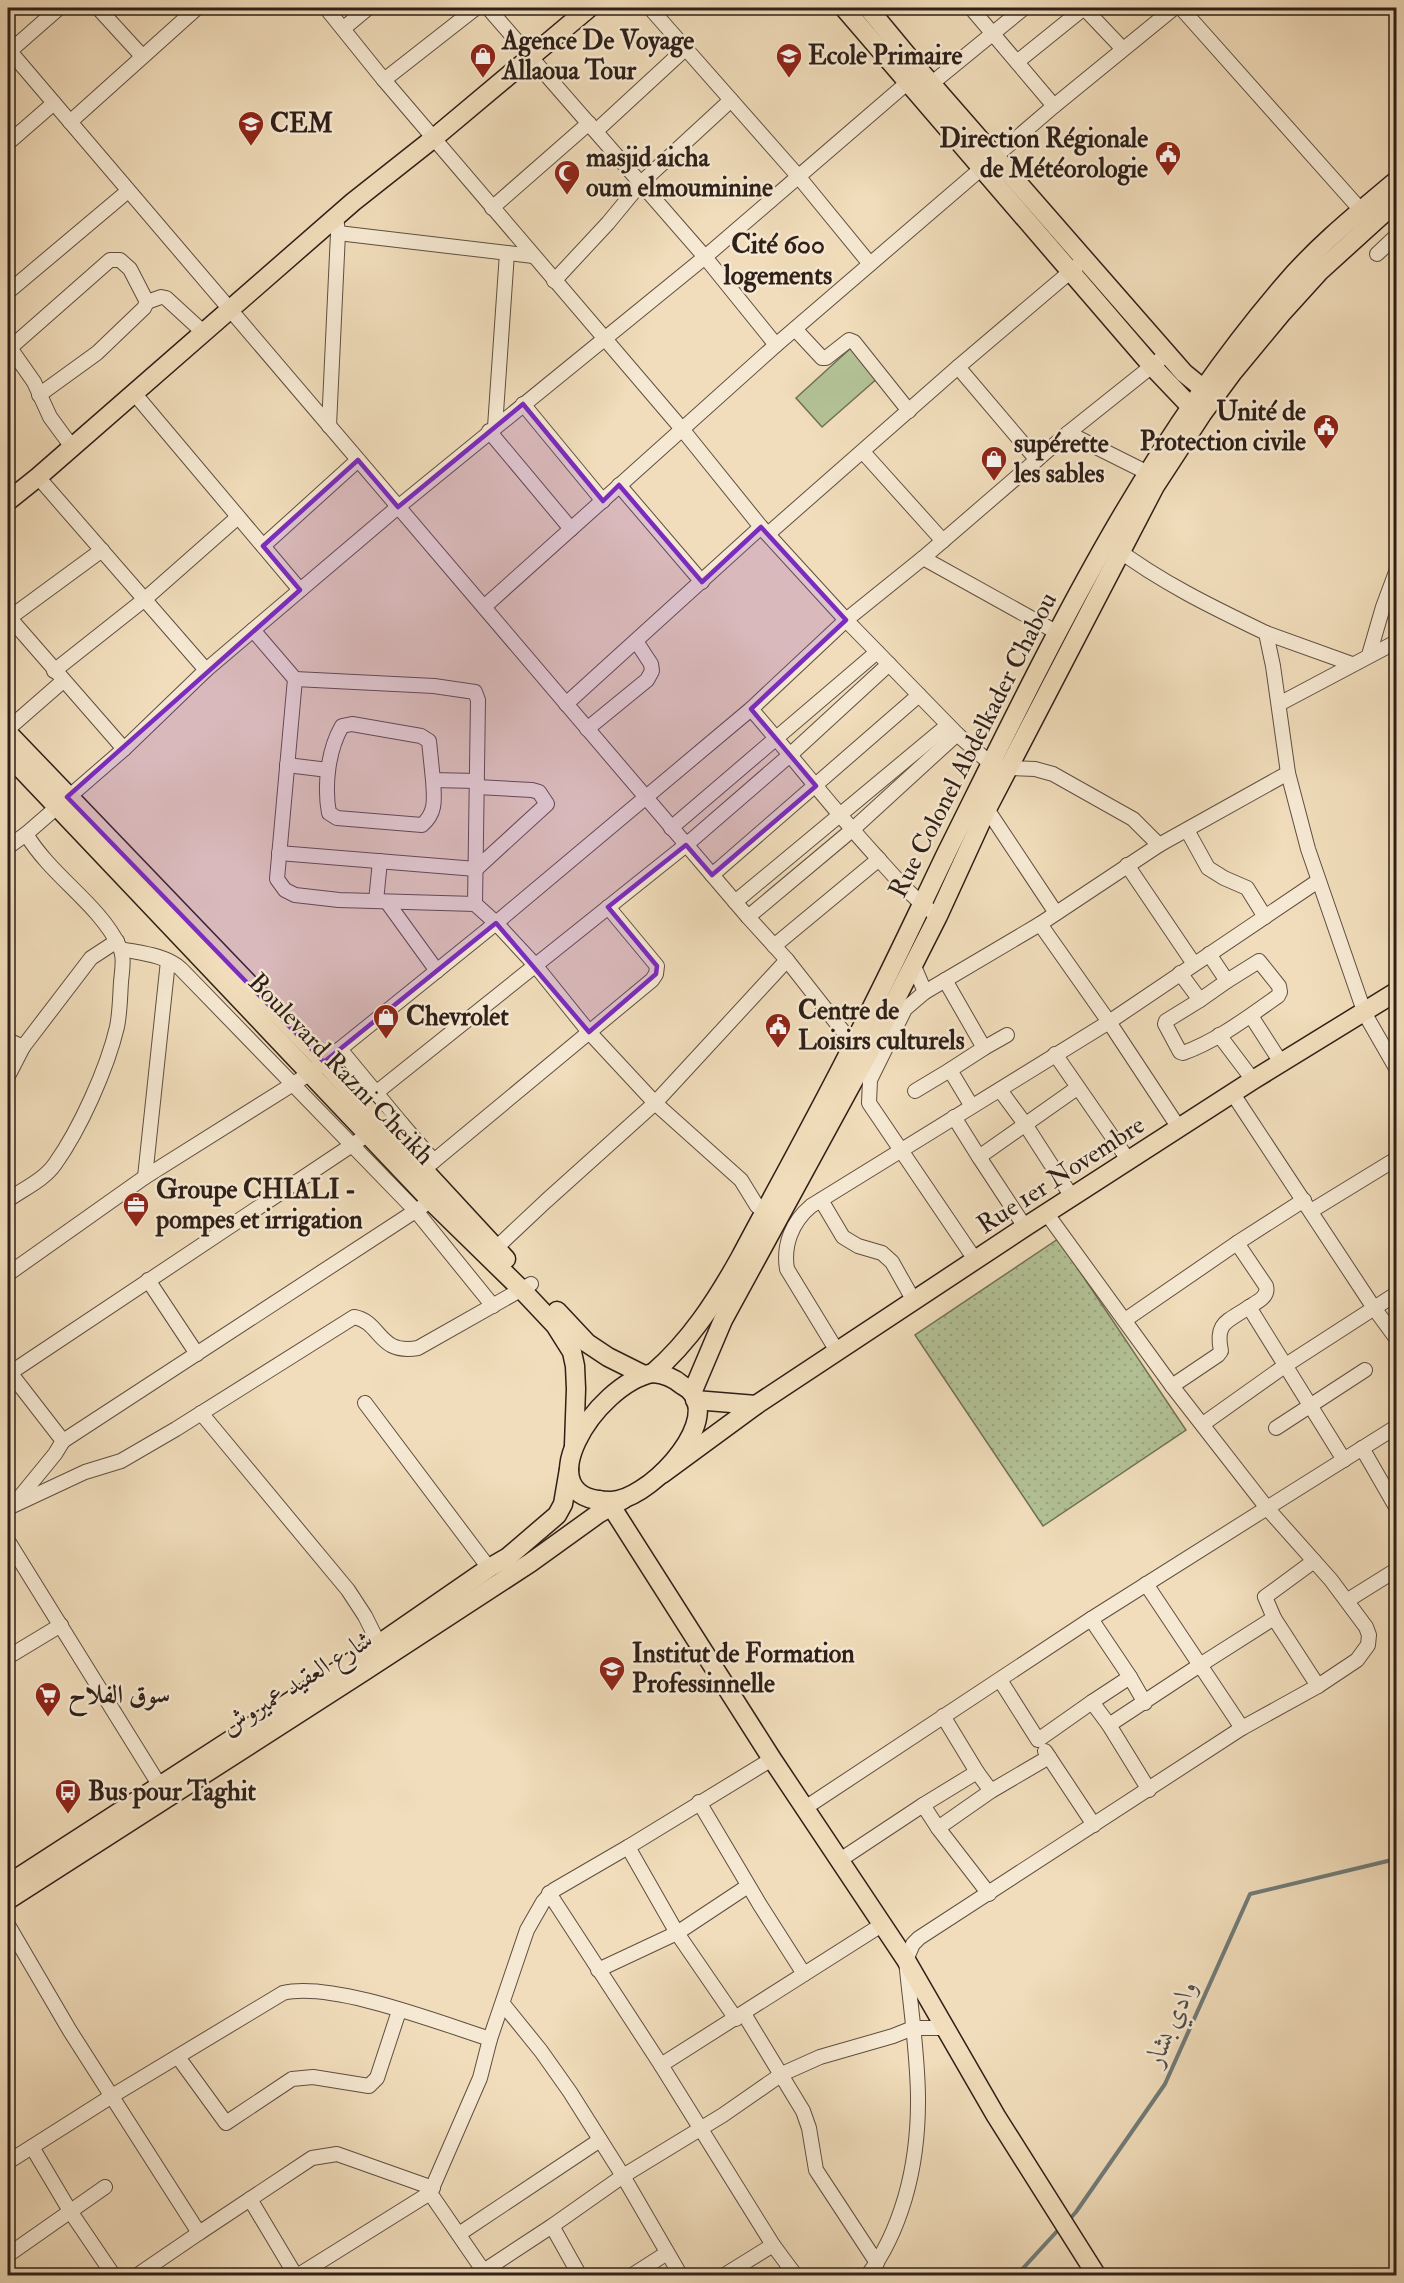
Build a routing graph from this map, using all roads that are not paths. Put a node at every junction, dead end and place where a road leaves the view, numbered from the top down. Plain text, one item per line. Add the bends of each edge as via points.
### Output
1 (60, 8) edge
2 (98, 8) edge
3 (197, 8) edge
4 (326, 8) edge
5 (368, 8) edge
6 (476, 8) edge
7 (488, 8) edge
8 (589, 8) edge
9 (650, 8) edge
10 (844, 8) edge
11 (971, 8) edge
12 (1024, 8) edge
13 (1084, 8) edge
14 (1174, 8) edge
15 (1181, 8) edge
16 (869, 13) edge
17 (344, 28) junction
18 (993, 34) junction
19 (686, 48) junction
20 (1122, 48) junction
21 (9, 50) edge
22 (142, 56) junction
23 (532, 56) junction
24 (1017, 62) junction
25 (384, 80) junction
26 (919, 80) junction
27 (732, 100) junction
28 (54, 103) junction
29 (1054, 106) junction
30 (70, 122) junction
31 (592, 127) junction
32 (434, 138) junction
33 (8, 143) edge
34 (987, 162) junction
35 (798, 176) junction
36 (1396, 181) edge
37 (640, 183) junction
38 (128, 190) junction
39 (1396, 202) edge
40 (492, 208) junction
41 (1367, 217) junction
42 (337, 225) junction
43 (1396, 237) edge
44 (507, 253) junction
45 (1377, 254) dead end
46 (533, 256) junction
47 (705, 257) junction
48 (1085, 260) junction
49 (870, 264) junction
50 (8, 272) edge
51 (1070, 272) junction
52 (554, 281) junction
53 (12, 288) edge
54 (147, 302) junction
55 (229, 309) junction
56 (795, 329) junction
57 (203, 332) junction
58 (605, 339) junction
59 (776, 345) junction
60 (9, 346) edge
61 (1167, 354) junction
62 (1151, 365) junction
63 (958, 367) junction
64 (134, 393) junction
65 (1208, 393) junction
66 (39, 395) junction
67 (523, 404) junction
68 (1196, 410) junction
69 (909, 411) junction
70 (328, 426) junction
71 (492, 429) junction
72 (682, 429) junction
73 (1068, 433) junction
74 (72, 447) junction
75 (863, 452) junction
76 (358, 460) junction
77 (1037, 460) junction
78 (1146, 472) junction
79 (38, 477) junction
80 (619, 485) junction
81 (8, 501) edge
82 (603, 501) junction
83 (398, 507) junction
84 (238, 517) junction
85 (571, 529) junction
86 (765, 530) junction
87 (943, 541) junction
88 (262, 546) junction
89 (1114, 547) junction
90 (102, 550) junction
91 (924, 558) junction
92 (1396, 572) edge
93 (702, 582) junction
94 (300, 590) junction
95 (145, 599) junction
96 (484, 607) junction
97 (8, 618) edge
98 (846, 620) junction
99 (253, 630) junction
100 (1058, 633) junction
101 (1266, 633) junction
102 (636, 641) junction
103 (1396, 642) edge
104 (877, 652) junction
105 (1369, 655) junction
106 (889, 664) junction
107 (1352, 664) junction
108 (206, 670) junction
109 (58, 676) junction
110 (295, 679) junction
111 (919, 695) junction
112 (566, 704) junction
113 (1279, 704) junction
114 (751, 709) junction
115 (587, 729) junction
116 (952, 730) junction
117 (8, 731) edge
118 (777, 738) junction
119 (124, 749) junction
120 (791, 754) junction
121 (8, 755) edge
122 (287, 765) junction
123 (1000, 766) junction
124 (328, 770) junction
125 (1288, 773) junction
126 (433, 780) junction
127 (477, 784) junction
128 (816, 786) junction
129 (646, 797) junction
130 (62, 802) junction
131 (987, 808) junction
132 (840, 815) junction
133 (671, 828) junction
134 (852, 830) junction
135 (1187, 830) junction
136 (26, 834) junction
137 (686, 845) junction
138 (1158, 845) junction
139 (8, 847) edge
140 (279, 853) junction
141 (879, 859) junction
142 (380, 861) junction
143 (1127, 865) junction
144 (476, 869) junction
145 (712, 875) junction
146 (1318, 881) junction
147 (382, 902) junction
148 (735, 902) junction
149 (476, 904) junction
150 (921, 904) junction
151 (608, 907) junction
152 (1056, 913) junction
153 (938, 916) junction
154 (748, 917) junction
155 (1265, 917) junction
156 (496, 923) junction
157 (1040, 924) junction
158 (119, 945) junction
159 (774, 946) junction
160 (1209, 954) junction
161 (787, 960) junction
162 (168, 961) junction
163 (913, 964) junction
164 (1194, 964) junction
165 (535, 966) junction
166 (437, 971) junction
167 (1180, 973) junction
168 (945, 980) junction
169 (1227, 981) junction
170 (926, 992) junction
171 (1396, 992) edge
172 (1200, 1000) junction
173 (1365, 1014) junction
174 (1251, 1016) junction
175 (1109, 1022) junction
176 (590, 1032) junction
177 (1007, 1035) dead end
178 (1219, 1035) junction
179 (8, 1041) edge
180 (22, 1047) junction
181 (984, 1048) junction
182 (340, 1049) junction
183 (861, 1049) junction
184 (1055, 1054) junction
185 (324, 1062) junction
186 (1282, 1064) junction
187 (1396, 1068) edge
188 (950, 1070) junction
189 (309, 1074) junction
190 (8, 1076) edge
191 (1253, 1080) junction
192 (291, 1084) junction
193 (1077, 1088) junction
194 (1000, 1090) junction
195 (915, 1091) dead end
196 (377, 1092) junction
197 (1233, 1094) junction
198 (655, 1104) junction
199 (971, 1106) junction
200 (954, 1118) junction
201 (1025, 1124) junction
202 (1179, 1128) junction
203 (397, 1130) junction
204 (367, 1135) junction
205 (351, 1145) junction
206 (901, 1149) junction
207 (979, 1157) junction
208 (1396, 1158) edge
209 (1129, 1161) junction
210 (428, 1166) junction
211 (145, 1177) junction
212 (10, 1193) edge
213 (1072, 1197) junction
214 (821, 1200) junction
215 (1308, 1205) junction
216 (423, 1206) junction
217 (766, 1209) junction
218 (1047, 1214) junction
219 (1025, 1227) junction
220 (1237, 1243) junction
221 (496, 1248) junction
222 (976, 1261) junction
223 (8, 1274) edge
224 (148, 1280) junction
225 (527, 1287) junction
226 (1396, 1294) edge
227 (914, 1301) junction
228 (493, 1306) junction
229 (1249, 1307) junction
230 (1374, 1308) junction
231 (1125, 1320) junction
232 (1396, 1338) edge
233 (837, 1351) junction
234 (196, 1354) junction
235 (1286, 1365) junction
236 (1365, 1370) dead end
237 (9, 1371) edge
238 (648, 1374) junction
239 (1172, 1386) junction
240 (694, 1396) junction
241 (365, 1403) dead end
242 (756, 1405) junction
243 (1311, 1406) junction
244 (201, 1413) junction
245 (1203, 1424) junction
246 (1396, 1427) edge
247 (1276, 1428) dead end
248 (63, 1441) junction
249 (574, 1445) junction
250 (1362, 1448) junction
251 (1344, 1460) junction
252 (569, 1469) junction
253 (662, 1474) junction
254 (611, 1502) junction
255 (11, 1506) edge
256 (1396, 1507) edge
257 (1267, 1508) junction
258 (8, 1541) edge
259 (1314, 1561) junction
260 (489, 1568) junction
261 (1396, 1569) edge
262 (1146, 1584) junction
263 (1348, 1600) junction
264 (1274, 1618) junction
265 (1091, 1619) junction
266 (61, 1625) junction
267 (379, 1644) junction
268 (8, 1657) edge
269 (1200, 1665) junction
270 (1130, 1677) junction
271 (1000, 1680) junction
272 (1318, 1686) junction
273 (1092, 1702) junction
274 (1145, 1703) junction
275 (943, 1716) junction
276 (1109, 1725) junction
277 (1242, 1728) junction
278 (1038, 1740) junction
279 (1049, 1757) junction
280 (772, 1759) junction
281 (977, 1772) junction
282 (160, 1786) junction
283 (1149, 1790) junction
284 (991, 1791) junction
285 (699, 1802) junction
286 (923, 1805) junction
287 (805, 1808) junction
288 (1095, 1825) junction
289 (938, 1828) junction
290 (628, 1847) junction
291 (840, 1860) junction
292 (8, 1884) edge
293 (748, 1886) junction
294 (549, 1893) junction
295 (989, 1894) junction
296 (8, 1900) edge
297 (883, 1924) junction
298 (8, 1925) edge
299 (677, 1933) junction
300 (906, 1960) junction
301 (598, 1970) junction
302 (804, 1974) junction
303 (503, 2004) junction
304 (399, 2011) junction
305 (740, 2017) junction
306 (913, 2028) junction
307 (946, 2028) junction
308 (490, 2039) junction
309 (178, 2057) junction
310 (661, 2065) junction
311 (782, 2074) junction
312 (112, 2096) junction
313 (701, 2129) junction
314 (600, 2140) junction
315 (32, 2147) junction
316 (8, 2162) edge
317 (623, 2176) junction
318 (105, 2187) dead end
319 (431, 2190) junction
320 (250, 2199) junction
321 (70, 2211) junction
322 (552, 2226) junction
323 (199, 2234) junction
324 (459, 2234) junction
325 (773, 2245) junction
326 (667, 2253) junction
327 (8, 2255) edge
328 (877, 2263) junction
329 (483, 2274) edge
330 (114, 2276) edge
331 (136, 2276) edge
332 (297, 2276) edge
333 (580, 2276) edge
334 (631, 2276) edge
335 (681, 2276) edge
336 (723, 2276) edge
337 (796, 2276) edge
338 (867, 2276) edge
339 (1097, 2276) edge

1 - 21 street
2 - 22 street
3 - 22 street
4 - 17 street
5 - 17 street
6 - 25 street
7 - 23 street
8 - 23 main road
9 - 19 street
10 - 16 main road
11 - 18 street
12 - 18 street
13 - 20 street
13 - 24 street
14 - 20 street
15 - 41 street
16 - 26 main road
17 - 25 street
18 - 24 street
18 - 26 street
19 - 27 street
19 - 31 street
20 - 29 street
21 - 28 street
22 - 30 street
23 - 31 street
23 - 32 main road
24 - 29 street
25 - 32 street
26 - 34 main road
26 - 35 street
27 - 35 street
27 - 37 street
28 - 30 street
28 - 33 street
29 - 34 street
30 - 38 street
31 - 37 street
31 - 40 street
32 - 40 street
32 - 42 main road
34 - 48 main road
34 - 49 street
34 - 51 main road
35 - 47 street
35 - 49 street
36 - 41 main road, Rue Colonel Abdelkader Chabou
37 - 47 street
37 - 52 street
38 - 53 street
38 - 55 street
39 - 41 main road, Rue Colonel Abdelkader Chabou
40 - 46 street
41 - 65 main road, Rue Colonel Abdelkader Chabou via 1326,243 1286,282
42 - 44 street
42 - 55 main road
42 - 70 street
43 - 45 street
44 - 46 street
44 - 71 street
46 - 52 street
47 - 58 street
47 - 59 street
48 - 51 street
48 - 61 main road
49 - 56 street
50 - 53 street
51 - 62 main road
51 - 63 street
52 - 58 street
54 - 57 street via 166,298
54 - 60 street via 130,269 120,260 110,260
54 - 66 street via 97,353
55 - 57 main road
55 - 70 street
56 - 59 street
56 - 69 street via 822,358 849,339 854,342
57 - 64 main road
58 - 67 street
58 - 72 street
59 - 72 street
60 - 66 street
61 - 62 street
61 - 65 main road
62 - 68 main road
62 - 73 street
63 - 69 street
63 - 77 street
64 - 74 main road
64 - 84 street
65 - 68 main road, Rue Colonel Abdelkader Chabou
66 - 74 street
67 - 71 street
67 - 82 street
68 - 78 main road, Rue Colonel Abdelkader Chabou
68 - 89 main road, Rue Colonel Abdelkader Chabou via 1155,486
69 - 75 street
70 - 76 street
71 - 83 street
71 - 85 street
72 - 80 street
72 - 86 street
73 - 77 street
73 - 78 street
74 - 79 main road
75 - 86 street
75 - 87 street
76 - 83 street
76 - 88 street
77 - 87 street
78 - 89 main road, Rue Colonel Abdelkader Chabou
79 - 81 main road
79 - 90 street
80 - 82 street
80 - 93 street
82 - 85 street
83 - 94 street
83 - 96 street
84 - 88 street
84 - 95 street
85 - 96 street
86 - 93 street
86 - 98 street
87 - 91 street
88 - 94 street
89 - 100 main road, Rue Colonel Abdelkader Chabou
89 - 101 street via 1138,565
89 - 123 main road, Rue Colonel Abdelkader Chabou
90 - 95 street
90 - 97 street
91 - 98 street
91 - 100 street
92 - 105 street
93 - 102 street
94 - 99 street
95 - 108 street
95 - 109 street
96 - 112 street
97 - 109 street
98 - 104 street
98 - 114 street
99 - 108 street
99 - 110 street
100 - 123 main road, Rue Colonel Abdelkader Chabou
101 - 107 street
101 - 113 street
102 - 112 street
102 - 115 street via 651,664 647,680
103 - 105 street
104 - 106 street
104 - 118 street
105 - 107 street
106 - 111 street
106 - 120 street
107 - 113 street
108 - 119 street
109 - 117 street
109 - 119 street
110 - 122 street
110 - 127 street via 434,686 475,692
111 - 116 street
111 - 128 street
112 - 115 street
113 - 125 street
114 - 118 street
114 - 129 street
115 - 129 street
116 - 123 street
116 - 132 street
116 - 134 street
117 - 130 main road, Boulevard Razni Cheikh
118 - 120 street
118 - 133 street
119 - 130 street
120 - 128 street
120 - 137 street
121 - 130 main road, Boulevard Razni Cheikh
122 - 124 street
122 - 140 street
123 - 131 main road, Rue Colonel Abdelkader Chabou
123 - 138 street via 1053,774 1133,819
123 - 150 main road, Rue Colonel Abdelkader Chabou
124 - 126 street via 342,726 352,724 421,736 429,741
124 - 126 street via 328,806 333,816 422,825 430,819 435,805
125 - 135 street
125 - 146 street
126 - 127 street
127 - 144 street
127 - 144 street via 532,790 539,792 547,804
128 - 132 street
128 - 145 street
129 - 133 street
129 - 156 street
130 - 136 street
130 - 185 main road, Boulevard Razni Cheikh
130 - 189 main road, Boulevard Razni Cheikh
131 - 152 street
131 - 153 main road, Rue Colonel Abdelkader Chabou
132 - 134 street
132 - 148 street
133 - 137 street
134 - 141 street
134 - 154 street
135 - 138 street
135 - 155 street via 1208,868 1247,888
136 - 139 street
136 - 158 street via 43,860 100,917
137 - 145 street
137 - 151 street
138 - 143 street
140 - 142 street
140 - 147 street via 277,879 295,895
141 - 150 street
141 - 159 street
142 - 144 street
142 - 147 street
143 - 152 street
143 - 164 street
144 - 149 street
145 - 148 street
146 - 155 street
146 - 173 street
147 - 149 street
147 - 166 street
148 - 154 street
149 - 156 street
150 - 153 street
150 - 183 main road, Rue Colonel Abdelkader Chabou
151 - 165 street
151 - 176 street via 657,966 656,974
152 - 157 street
153 - 163 main road, Rue Colonel Abdelkader Chabou
154 - 159 street
155 - 160 street
156 - 165 street
156 - 166 street
157 - 168 street
157 - 175 street
158 - 162 street
158 - 180 street via 91,958
158 - 212 street via 123,960 117,1028 97,1084 55,1164 47,1173
159 - 161 street
160 - 164 street
160 - 169 street
161 - 183 street
161 - 198 street
162 - 192 street via 181,969
162 - 211 street
163 - 170 street
163 - 183 main road, Rue Colonel Abdelkader Chabou
164 - 167 street
165 - 176 street
165 - 196 street
166 - 182 street
167 - 172 street
167 - 175 street
168 - 170 street
168 - 181 street
169 - 172 street
169 - 174 street via 1260,961 1279,986 1278,996
170 - 206 street via 905,1009 870,1080 870,1103
171 - 173 main road, Rue 1er Novembre
172 - 178 street via 1166,1021 1180,1052
173 - 186 main road, Rue 1er Novembre
173 - 187 street
174 - 178 street
174 - 186 street
175 - 184 street
175 - 202 street
176 - 198 street
176 - 210 street
177 - 181 street
178 - 191 street
179 - 180 street
180 - 190 street
181 - 188 street
182 - 185 street
182 - 196 street
183 - 217 main road, Rue Colonel Abdelkader Chabou
183 - 240 main road, Rue Colonel Abdelkader Chabou via 723,1320
184 - 193 street
184 - 194 street
185 - 189 street
185 - 203 main road, Boulevard Razni Cheikh
186 - 191 main road, Rue 1er Novembre
188 - 195 street
188 - 199 street
189 - 192 street
189 - 204 main road, Boulevard Razni Cheikh
191 - 197 main road, Rue 1er Novembre
192 - 205 street
192 - 211 street
193 - 201 street
193 - 209 street
194 - 199 street
194 - 201 street
196 - 203 street
197 - 202 main road, Rue 1er Novembre
197 - 215 street
198 - 217 street via 741,1180 757,1206
198 - 221 street
199 - 200 street
200 - 206 street
200 - 207 street
201 - 207 street
201 - 213 street
202 - 209 main road, Rue 1er Novembre
203 - 210 main road, Boulevard Razni Cheikh
204 - 205 street
204 - 216 main road, Boulevard Razni Cheikh
205 - 216 street
205 - 224 street
206 - 214 street
206 - 222 street
207 - 219 street
208 - 215 street
209 - 213 main road, Rue 1er Novembre
210 - 221 main road, Boulevard Razni Cheikh
211 - 223 street
213 - 218 main road, Rue 1er Novembre
214 - 227 street via 843,1237 882,1253 892,1262
214 - 233 street via 801,1214 784,1256 787,1269
215 - 220 street
215 - 230 street
216 - 225 main road, Boulevard Razni Cheikh
216 - 228 street
216 - 234 street
217 - 238 main road, Rue Colonel Abdelkader Chabou via 718,1297 675,1354
218 - 219 main road, Rue 1er Novembre
218 - 231 street
219 - 222 main road, Rue 1er Novembre
220 - 229 street via 1267,1291
220 - 231 street
221 - 225 main road, Boulevard Razni Cheikh
222 - 227 main road, Rue 1er Novembre
224 - 234 street
224 - 237 street
225 - 228 street
225 - 238 main road, Boulevard Razni Cheikh via 587,1342 608,1357
225 - 249 main road, Boulevard Razni Cheikh via 572,1352 576,1389
226 - 230 street
227 - 233 main road, Rue 1er Novembre
228 - 244 street via 418,1348 405,1350 383,1341 361,1318 354,1317
229 - 235 street
229 - 239 street via 1224,1324 1218,1334 1218,1356
230 - 232 street
230 - 235 street
231 - 239 street
233 - 242 main road, Rue 1er Novembre
234 - 248 street
235 - 243 street
235 - 245 street
236 - 243 street
237 - 248 street
238 - 240 main road via 670,1377
238 - 249 main road via 624,1385 602,1404
239 - 245 street
240 - 242 main road
240 - 253 main road via 696,1417 691,1434
241 - 260 street
242 - 253 main road, Rue 1er Novembre
243 - 247 street
243 - 251 street
244 - 255 street via 121,1461 85,1472
244 - 267 street via 348,1590
245 - 257 street
246 - 250 street
248 - 255 street
249 - 252 main road
250 - 251 street
250 - 256 street
251 - 257 street
252 - 254 main road via 579,1491 593,1500
252 - 260 main road, شارع العقيد عميروش via 563,1504 557,1515 508,1557
253 - 254 main road
254 - 280 main road
254 - 296 main road, شارع العقيد عميروش via 530,1563
257 - 259 street
257 - 262 street
258 - 266 street
259 - 263 street
259 - 264 street via 1267,1594 1266,1602
260 - 267 main road, شارع العقيد عميروش
261 - 263 street
262 - 265 street
262 - 269 street
263 - 272 street via 1366,1627 1368,1645 1357,1660
264 - 269 street
264 - 272 street
265 - 270 street
265 - 271 street
266 - 268 street
266 - 282 street
267 - 282 main road, شارع العقيد عميروش
269 - 274 street
269 - 277 street
270 - 273 street
270 - 274 street
271 - 275 street
271 - 278 street
272 - 277 street
273 - 276 street
273 - 278 street
274 - 276 street
275 - 281 street
275 - 287 street
276 - 283 street
277 - 283 street
278 - 279 street
279 - 284 street
279 - 288 street
280 - 285 street
280 - 287 main road
281 - 284 street
281 - 286 street
282 - 292 main road, شارع العقيد عميروش
283 - 288 street
284 - 289 street
285 - 290 street
285 - 293 street
286 - 289 street
286 - 291 street
287 - 291 main road
288 - 295 street
289 - 295 street
290 - 294 street
290 - 299 street
291 - 297 main road
293 - 299 street
293 - 302 street
294 - 301 street
294 - 303 street via 527,1930
295 - 300 street via 919,1938
297 - 300 main road
297 - 302 street
298 - 312 street
299 - 301 street
299 - 305 street
300 - 306 street
300 - 307 main road
301 - 310 street
302 - 305 street
303 - 308 street
303 - 314 street via 559,2075
304 - 308 street
304 - 309 street via 338,1994 295,1990 272,1998
304 - 309 street via 377,2078 369,2086 313,2077 292,2079 226,2123
305 - 310 street
305 - 311 street
306 - 307 street
306 - 311 street via 820,2057
306 - 328 street via 919,2084 914,2167 899,2219
307 - 339 main road via 996,2116
308 - 319 street via 480,2078
309 - 312 street
310 - 313 street
311 - 313 street
311 - 328 street via 809,2128 816,2170
312 - 315 street
312 - 323 street
313 - 317 street
313 - 325 street
314 - 317 street
314 - 324 street
315 - 316 street
315 - 321 street
317 - 322 street
317 - 326 street
318 - 321 street
319 - 320 street via 329,2153 312,2158
319 - 324 street
319 - 332 street
320 - 323 street
320 - 332 street
321 - 327 street
321 - 330 street
322 - 329 street
322 - 333 street
323 - 331 street
324 - 329 street
325 - 336 street
325 - 337 street
326 - 334 street
326 - 335 street
328 - 338 street

